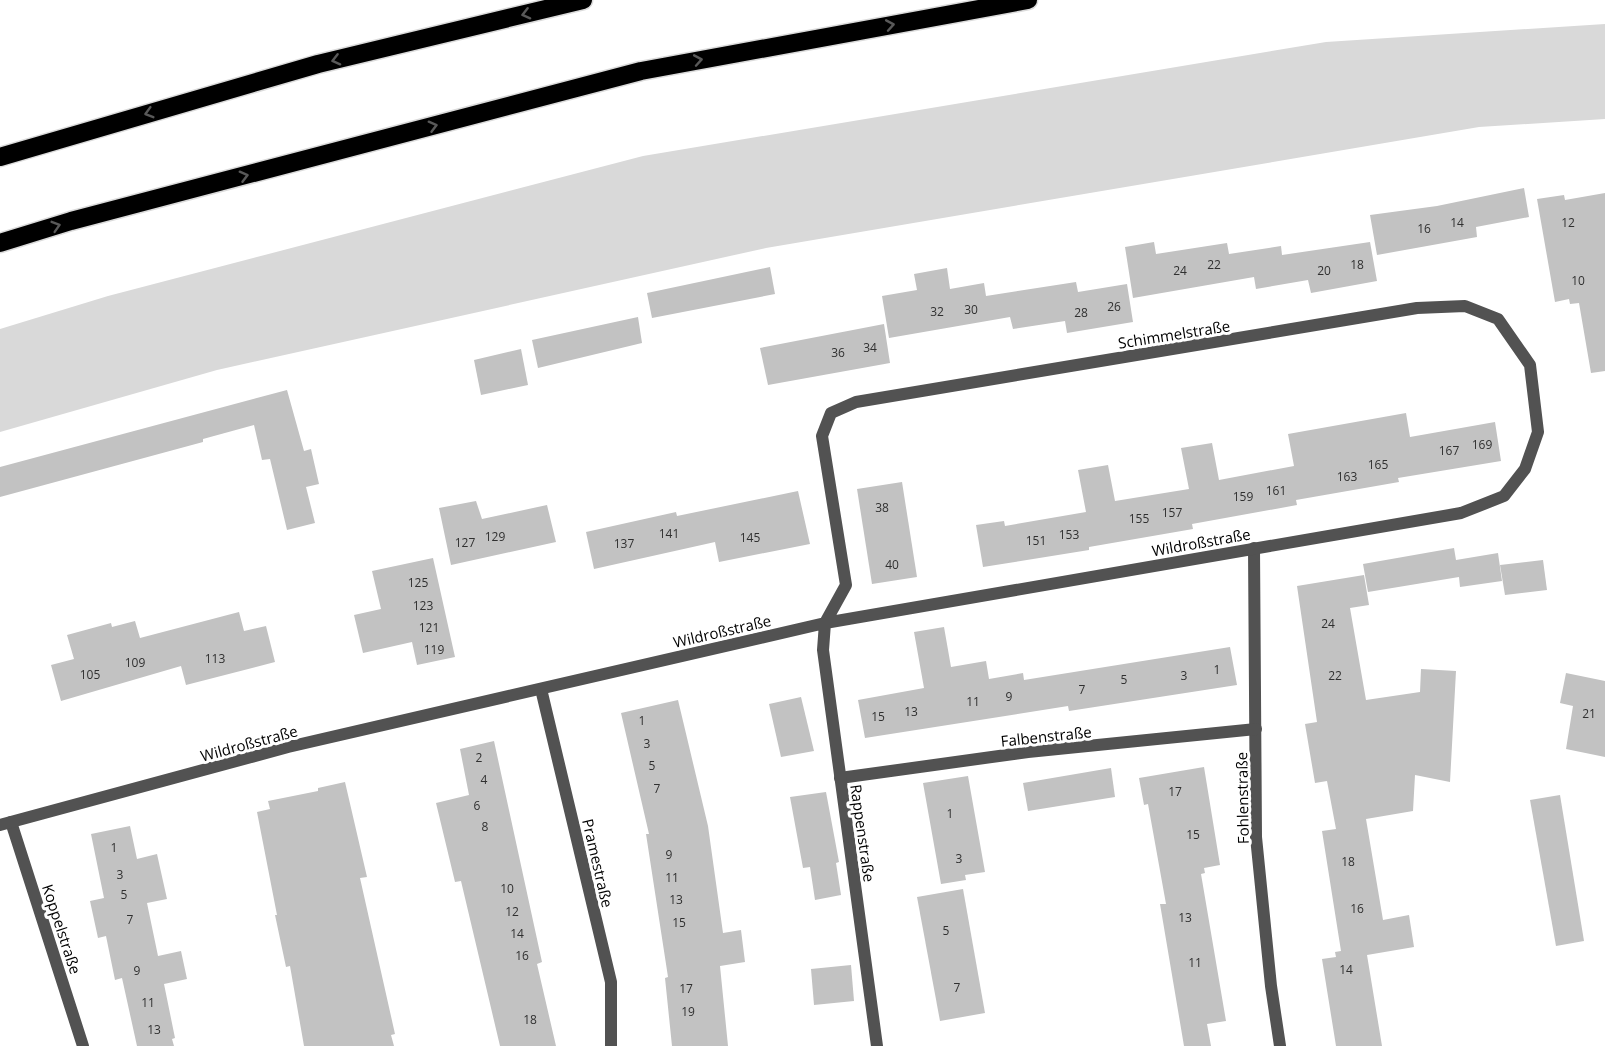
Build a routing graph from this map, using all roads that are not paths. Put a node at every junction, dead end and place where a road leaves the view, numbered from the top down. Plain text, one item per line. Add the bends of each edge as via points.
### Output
1 (583, 0) edge
2 (1028, 0) edge
3 (0, 157) edge
4 (0, 243) edge
5 (1461, 513) joint
6 (1254, 548) junction
7 (825, 623) junction
8 (541, 689) junction
9 (1256, 729) junction
10 (840, 778) junction
11 (6, 824) edge
12 (83, 1046) edge
13 (611, 1046) edge
14 (877, 1046) edge
15 (1280, 1046) edge

1 -> 3 highway via 318,64
4 -> 2 highway via 641,71
5 - 6 street, Wildroßstraße
5 - 7 street, Schimmelstraße via 1504,496 1524,469 1538,432 1530,365 1498,319 1465,306 1417,308 856,402 831,413 822,435 846,585
6 - 7 street, Wildroßstraße
6 - 9 street, Fohlenstraße
7 - 8 street, Wildroßstraße
7 - 10 street, Rappenstraße via 823,650
8 - 11 street, Wildroßstraße via 288,747
8 - 13 street, Pramestraße via 611,982
9 - 10 street, Falbenstraße via 1028,752
9 - 15 street, Fohlenstraße via 1256,837
10 - 14 street, Rappenstraße
11 - 12 street, Koppelstraße

